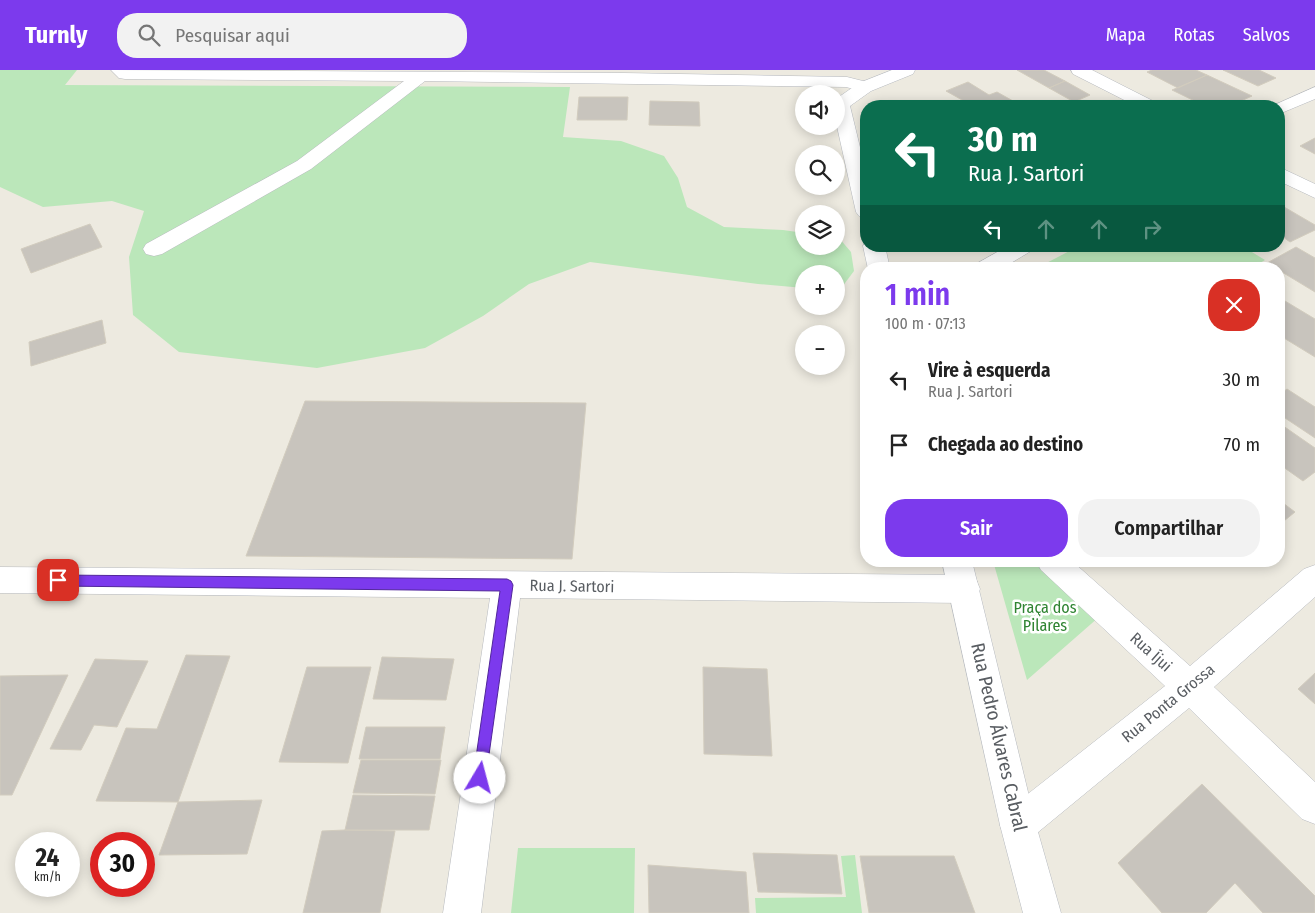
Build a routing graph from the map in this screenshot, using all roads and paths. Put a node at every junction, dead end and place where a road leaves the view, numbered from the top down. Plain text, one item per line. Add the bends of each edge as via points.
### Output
1 (906, 70) edge
2 (1079, 70) edge
3 (122, 72) edge
4 (376, 73) edge
5 (624, 74) edge
6 (420, 77) junction
7 (865, 87) junction
8 (1315, 92) edge
9 (1137, 100) edge
10 (1285, 106) edge
11 (1285, 176) edge
12 (860, 186) edge
13 (1315, 192) edge
14 (154, 249) dead end
15 (1014, 252) edge
16 (996, 262) edge
17 (1058, 567) edge
18 (961, 575) edge
19 (1315, 578) edge
20 (0, 580) edge
21 (507, 585) junction
22 (1190, 687) junction
23 (1315, 806) edge
24 (1018, 825) junction
25 (462, 913) edge
26 (1042, 913) edge

1 - 7 street
2 - 9 street
3 - 4 street
4 - 6 street
5 - 6 street
5 - 7 street via 847,82
6 - 14 street via 304,164
7 - 12 street via 841,104
8 - 10 street
11 - 13 street
15 - 16 street
17 - 22 street, Rua Íjui
18 - 21 street, Rua J. Sartori
18 - 24 street, Rua Pedro Álvares Cabral
19 - 22 street, Rua Ponta Grossa
20 - 21 street, Rua J. Sartori
21 - 25 street
22 - 23 street, Rua Íjui
22 - 24 street, Rua Ponta Grossa
24 - 26 street, Rua Pedro Álvares Cabral

